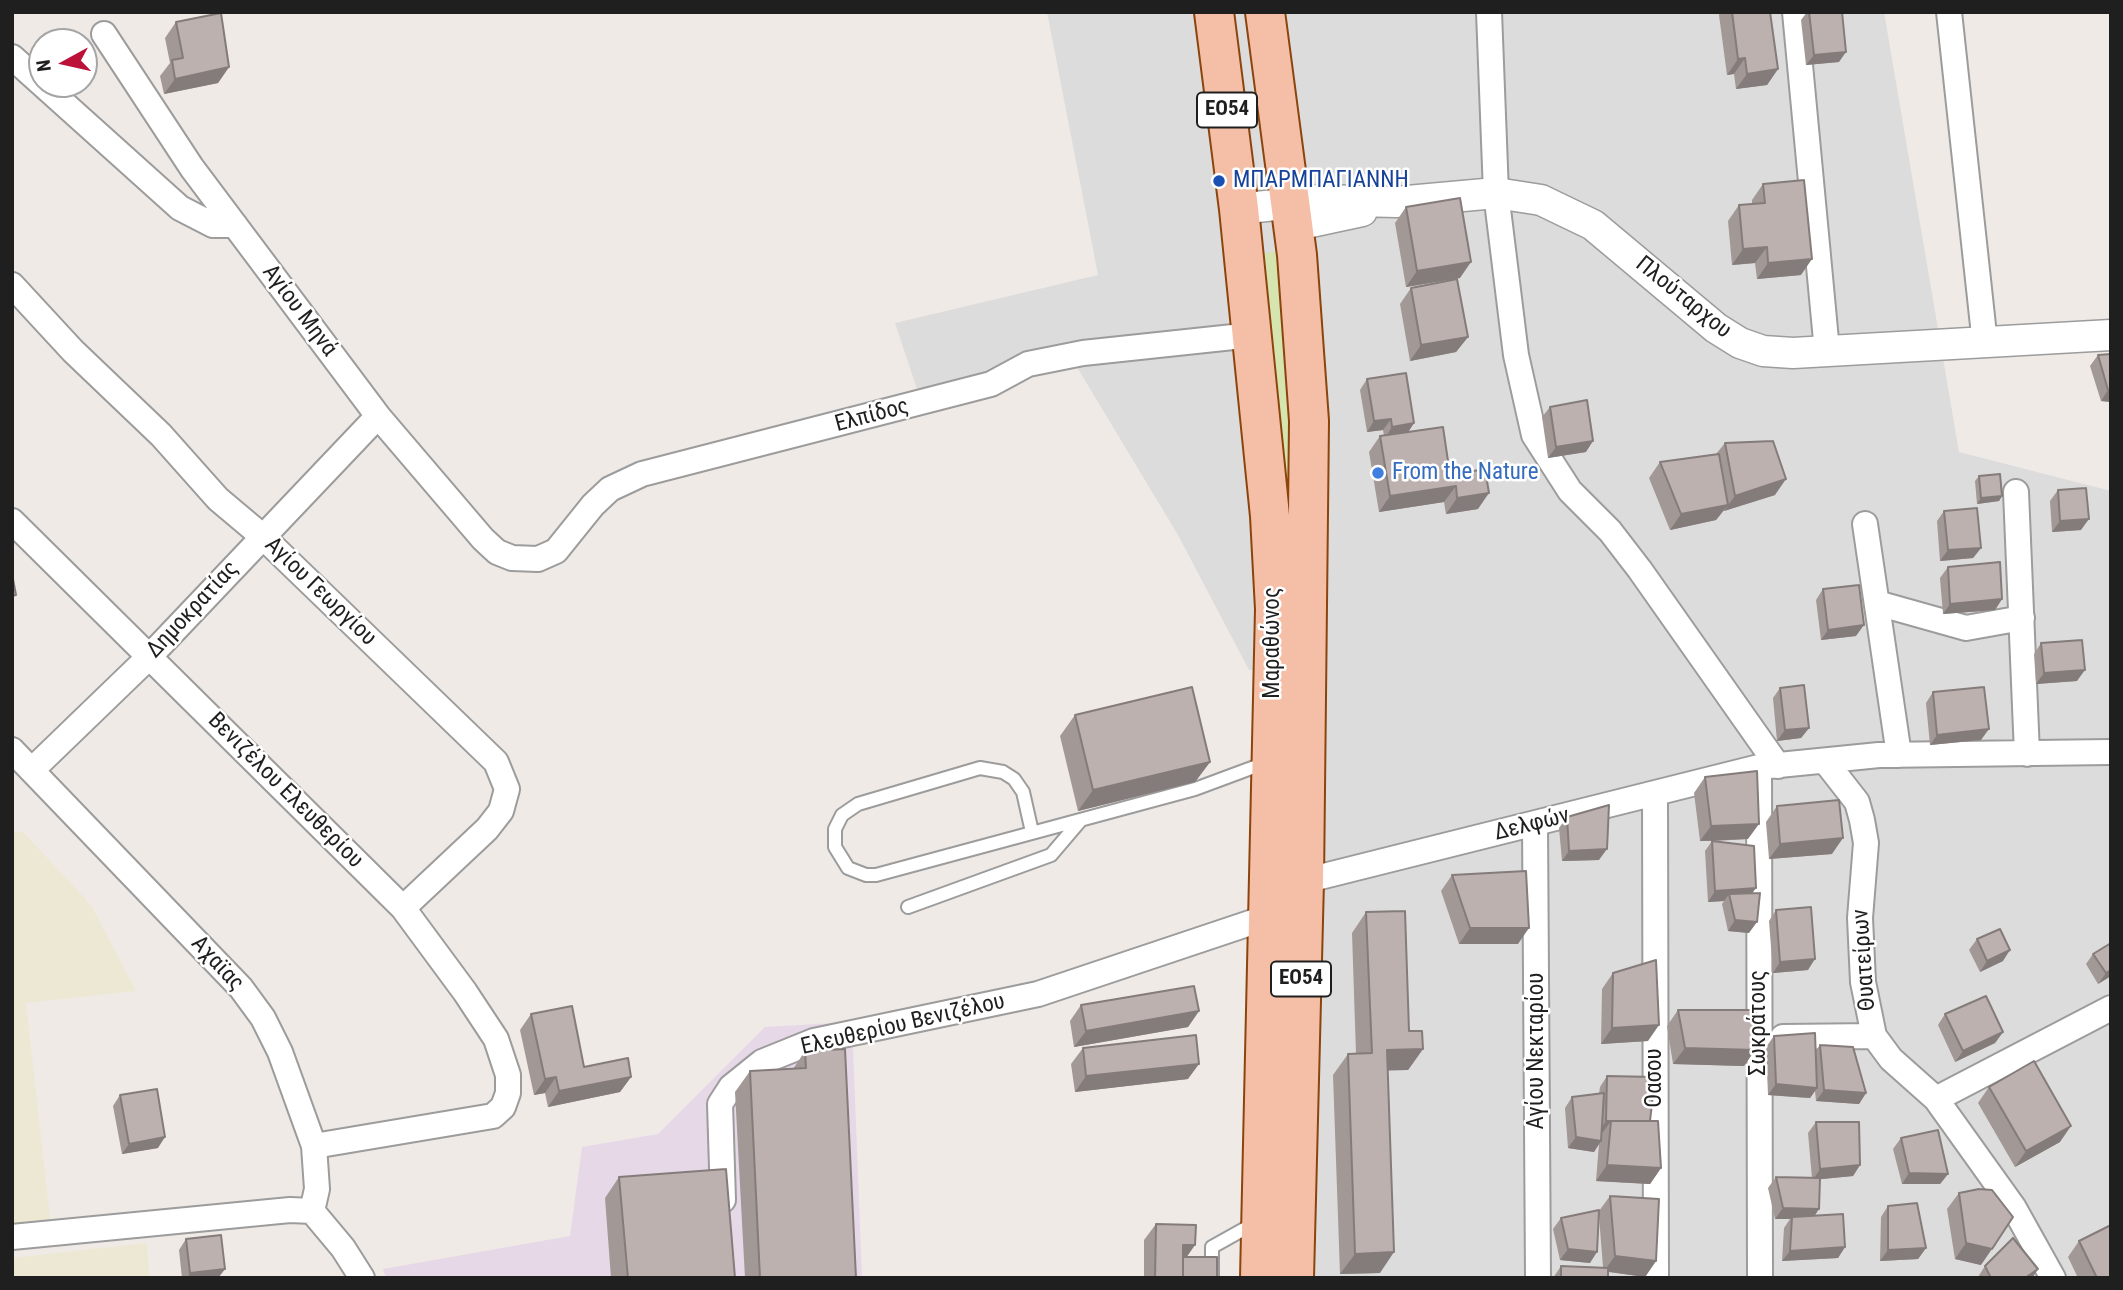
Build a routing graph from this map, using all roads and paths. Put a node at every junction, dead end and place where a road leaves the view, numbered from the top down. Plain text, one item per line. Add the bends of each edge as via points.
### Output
1 (1214, 12) edge
2 (1245, 12) edge
3 (1265, 12) edge
4 (1489, 12) edge
5 (1795, 12) edge
6 (1949, 12) edge
7 (104, 34) dead end
8 (12, 57) edge
9 (1496, 194) junction
10 (1273, 211) junction
11 (234, 225) junction
12 (12, 285) edge
13 (1252, 335) junction
14 (2111, 335) edge
15 (1985, 344) junction
16 (1827, 351) junction
17 (378, 416) junction
18 (2016, 492) dead end
19 (12, 521) edge
20 (1865, 524) dead end
21 (261, 536) junction
22 (522, 560) joint
23 (1877, 603) junction
24 (2022, 618) junction
25 (149, 657) junction
26 (12, 750) edge
27 (2111, 752) edge
28 (2027, 754) junction
29 (1899, 755) junction
30 (1272, 760) junction
31 (1825, 761) junction
32 (1768, 766) junction
33 (33, 769) junction
34 (1655, 795) junction
35 (1080, 821) junction
36 (1535, 825) junction
37 (1032, 832) junction
38 (1304, 881) junction
39 (908, 907) dead end
40 (404, 908) junction
41 (1268, 917) junction
42 (2107, 1017) edge
43 (1760, 1036) junction
44 (1874, 1036) junction
45 (1936, 1099) junction
46 (314, 1146) junction
47 (319, 1218) junction
48 (1261, 1220) junction
49 (724, 1225) edge
50 (12, 1237) edge
51 (362, 1278) edge
52 (1212, 1278) edge
53 (1260, 1278) edge
54 (1294, 1278) edge
55 (1538, 1278) edge
56 (1656, 1278) edge
57 (1760, 1278) edge
58 (2053, 1278) edge

1 - 10 main road, Μαραθώνος / ΕΟ54
2 - 10 main road
3 - 10 main road, Μαραθώνος / ΕΟ54
4 - 9 street
5 - 16 street
6 - 15 street
7 - 11 street, Αγίου Μηνά
8 - 11 street via 180,208 213,225
9 - 10 street, Πλούταρχου via 1396,202 1335,199
9 - 16 street, Πλούταρχου via 1541,200 1581,217 1740,343 1776,353
9 - 32 street via 1516,355 1534,435 1570,491 1640,570
10 - 13 main road, Μαραθώνος / ΕΟ54
10 - 38 main road, Μαραθώνος / ΕΟ54 via 1305,349 1310,461
11 - 17 street, Αγίου Μηνά
12 - 21 street, Αγίου Γεωργίου via 218,499
13 - 22 street, Ελπίδος via 1083,353 1028,364 991,384 642,474 610,489 556,551
13 - 30 main road, Μαραθώνος / ΕΟ54 via 1273,563
14 - 15 street, Πλούταρχου
15 - 16 street, Πλούταρχου
17 - 21 street, Δημοκρατίας
17 - 22 street, Αγίου Μηνά via 491,547
18 - 24 street
19 - 25 street, Βενιζέλου Ελευθερίου
20 - 23 street
21 - 25 street, Δημοκρατίας
21 - 40 street, Αγίου Γεωργίου via 484,748 503,775 506,796 495,820
23 - 24 street via 1966,628
23 - 29 street
24 - 28 street
25 - 33 street, Δημοκρατίας
25 - 40 street, Βενιζέλου Ελευθερίου
26 - 33 street, Αχαϊας
27 - 28 street, Δελφών
28 - 29 street, Δελφών
29 - 31 street, Δελφών
30 - 35 lane via 1195,789
30 - 41 main road, Μαραθώνος / ΕΟ54
31 - 32 street, Δελφών
31 - 44 street, Θυατείρων via 1857,802 1864,831 1863,982
32 - 34 street, Δελφών
32 - 43 street, Σωκράτους
33 - 46 street, Αχαϊας via 248,996 276,1043
34 - 36 street, Δελφών
34 - 56 street, Οασου
35 - 37 lane
35 - 39 lane via 1051,855
36 - 38 street, Δελφών
36 - 55 street, Αγίου Νεκταρίου
37 - 37 lane via 876,875 848,868 835,847 838,822 858,804 980,768 1014,779 1023,792
38 - 54 main road, Μαραθώνος / ΕΟ54
40 - 46 street, Βενιζέλου Ελευθερίου via 496,1039 508,1075 508,1093 499,1112 486,1118
41 - 48 main road, Μαραθώνος / ΕΟ54
41 - 49 street, Ελευθερίου Βενιζέλου via 1059,988 814,1041 762,1062 731,1087 720,1104
42 - 45 street
43 - 44 street
43 - 57 street, Σωκράτους
44 - 45 street, Θυατείρων via 1891,1059
45 - 58 street, Θυατείρων via 2014,1208
46 - 47 street, Αχαϊας
47 - 50 street via 290,1210
47 - 51 street
48 - 52 lane via 1212,1247
48 - 53 main road, Μαραθώνος / ΕΟ54

